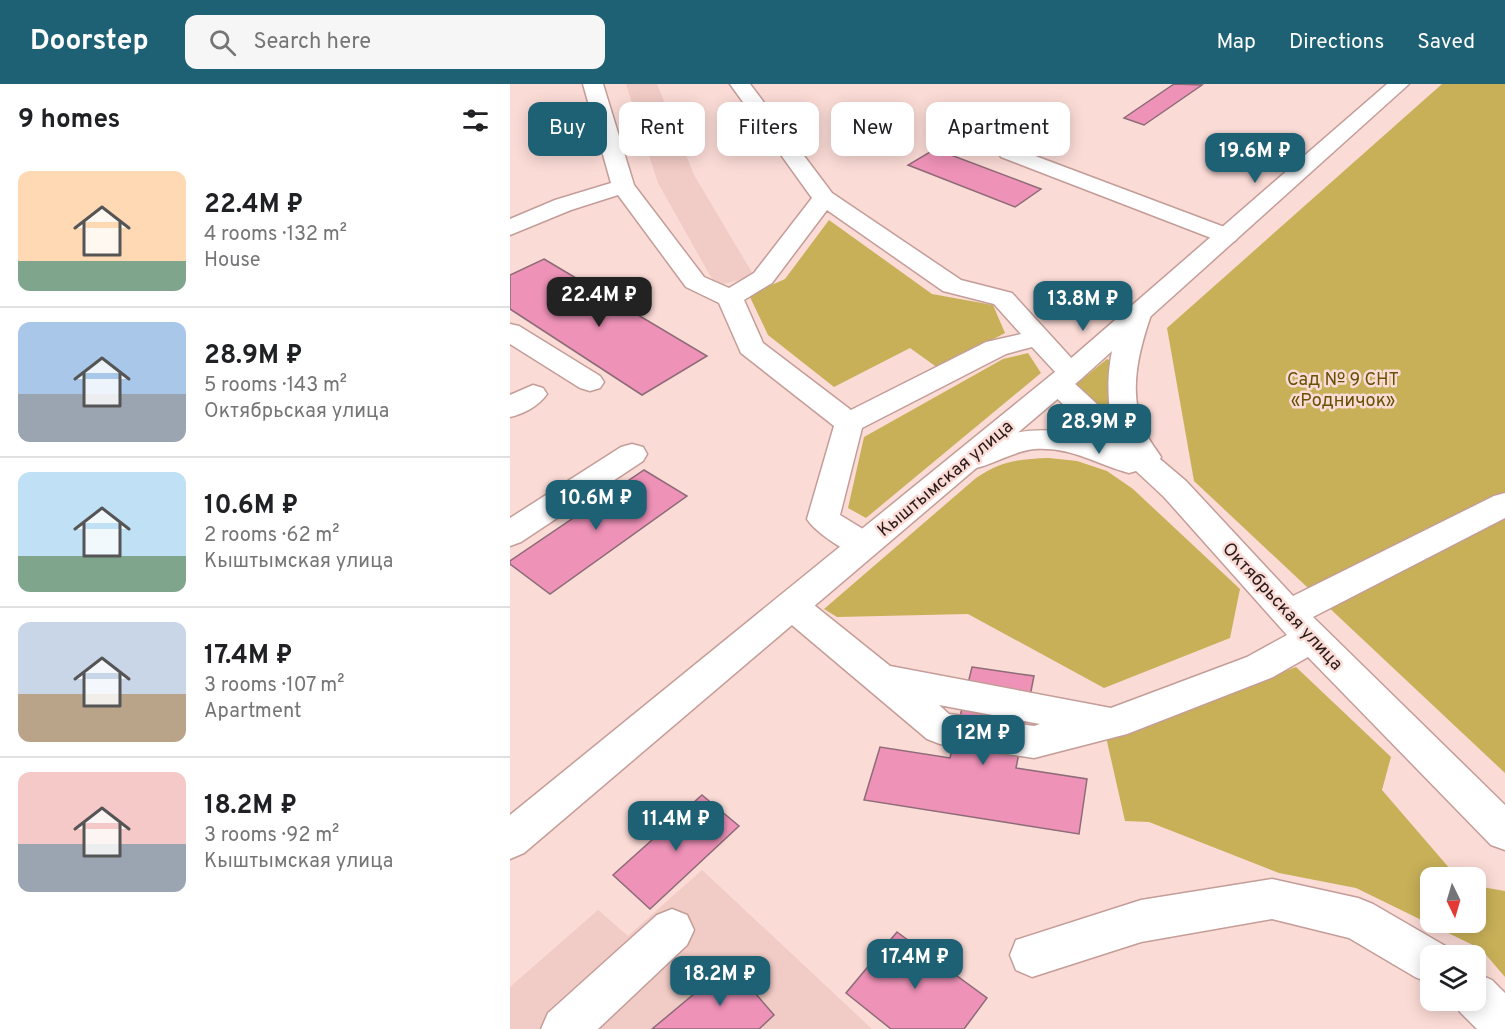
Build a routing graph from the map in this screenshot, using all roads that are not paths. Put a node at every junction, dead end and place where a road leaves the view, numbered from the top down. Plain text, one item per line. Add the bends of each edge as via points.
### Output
1 (593, 84) edge
2 (740, 84) edge
3 (1399, 84) edge
4 (1019, 156) edge
5 (623, 186) junction
6 (824, 198) junction
7 (510, 228) edge
8 (1227, 236) junction
9 (730, 298) junction
10 (1138, 315) junction
11 (510, 333) edge
12 (1039, 337) junction
13 (1064, 379) junction
14 (590, 382) dead end
15 (849, 423) junction
16 (632, 454) dead end
17 (966, 461) junction
18 (1175, 489) junction
19 (1505, 504) edge
20 (510, 534) edge
21 (864, 545) junction
22 (792, 606) junction
23 (1300, 626) junction
24 (1505, 832) edge
25 (510, 840) edge
26 (672, 930) dead end
27 (1032, 955) dead end
28 (1420, 956) edge
29 (1486, 1006) edge
30 (1505, 1025) edge
31 (564, 1029) edge

1 - 5 main road
2 - 6 main road, Октябрьская улица
3 - 8 main road, Кыштымская улица
4 - 8 main road
5 - 7 main road via 563,205
5 - 9 main road via 695,282
6 - 9 main road via 763,278
6 - 12 main road, Октябрьская улица via 952,286 1003,298
8 - 10 main road, Кыштымская улица
9 - 15 main road via 751,347
10 - 13 main road, Кыштымская улица
10 - 18 main road via 1123,373 1125,410 1130,431 1148,461
11 - 14 main road
12 - 13 main road, Октябрьская улица
12 - 15 main road via 996,348
13 - 17 main road, Кыштымская улица
13 - 18 main road, Октябрьская улица via 1089,414
15 - 21 main road via 824,519
16 - 20 main road
17 - 18 main road via 1006,444 1044,439 1086,444
17 - 21 main road, Кыштымская улица
18 - 23 main road, Октябрьская улица
19 - 23 main road
21 - 22 main road, Кыштымская улица
22 - 23 main road via 884,680 1114,723 1260,667
22 - 25 main road, Кыштымская улица
23 - 24 main road, Октябрьская улица
26 - 31 main road
27 - 28 main road via 1141,921 1272,899 1358,919
29 - 30 main road

